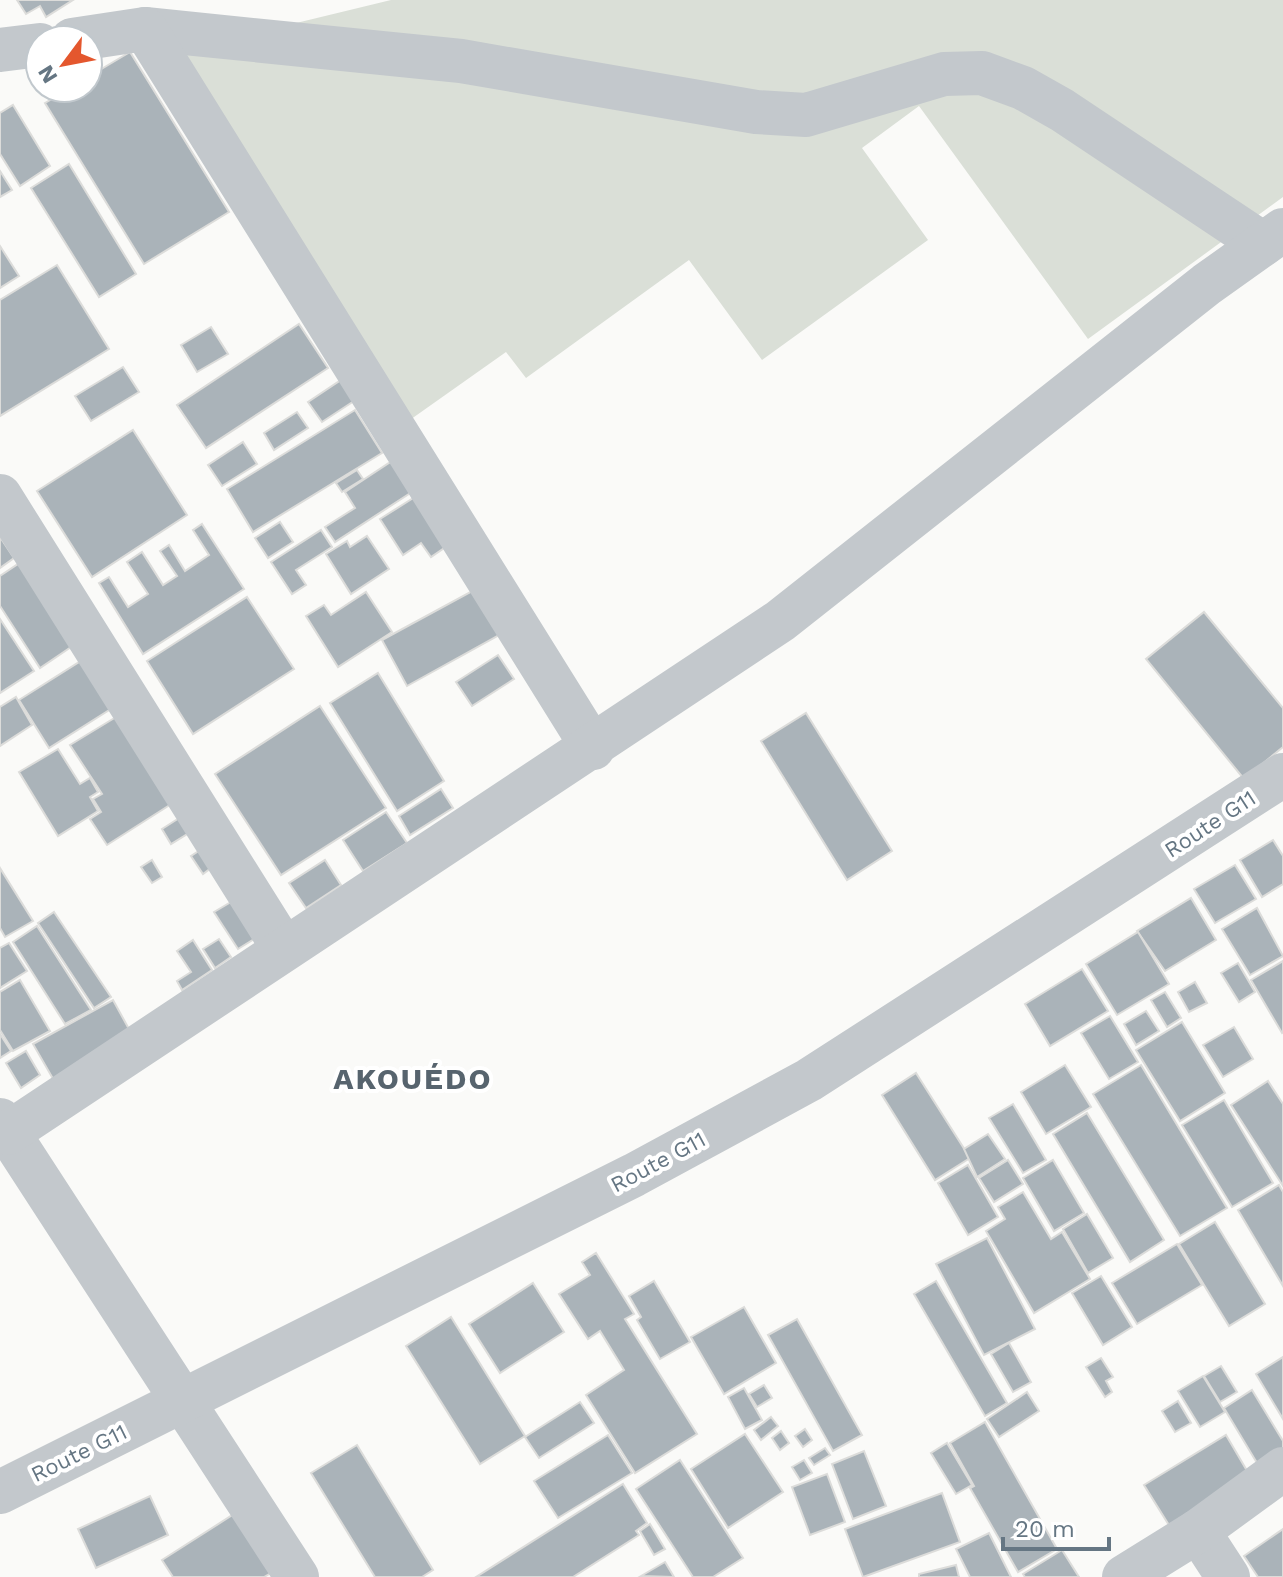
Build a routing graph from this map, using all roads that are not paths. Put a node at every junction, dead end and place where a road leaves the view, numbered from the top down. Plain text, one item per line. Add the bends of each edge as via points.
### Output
1 (208, 18) edge
2 (145, 29) junction
3 (104, 35) edge
4 (24, 47) edge
5 (0, 50) edge
6 (1273, 237) edge
7 (0, 496) edge
8 (593, 748) junction
9 (1283, 775) edge
10 (284, 949) junction
11 (4, 1126) edge
12 (180, 1403) junction
13 (1283, 1469) edge
14 (0, 1492) edge
15 (1198, 1531) junction
16 (297, 1577) edge
17 (1124, 1577) edge
18 (1228, 1577) edge

1 - 2 street
1 - 6 street via 756,112 806,115 944,74 982,73 1023,88
2 - 3 street
2 - 8 street
4 - 5 street
6 - 8 street via 780,621
7 - 10 street
8 - 10 street
9 - 12 street, Route G11 via 809,1080 634,1175
10 - 11 street
11 - 12 street
12 - 14 street, Route G11
12 - 16 street
13 - 15 street
15 - 17 street
15 - 18 street

